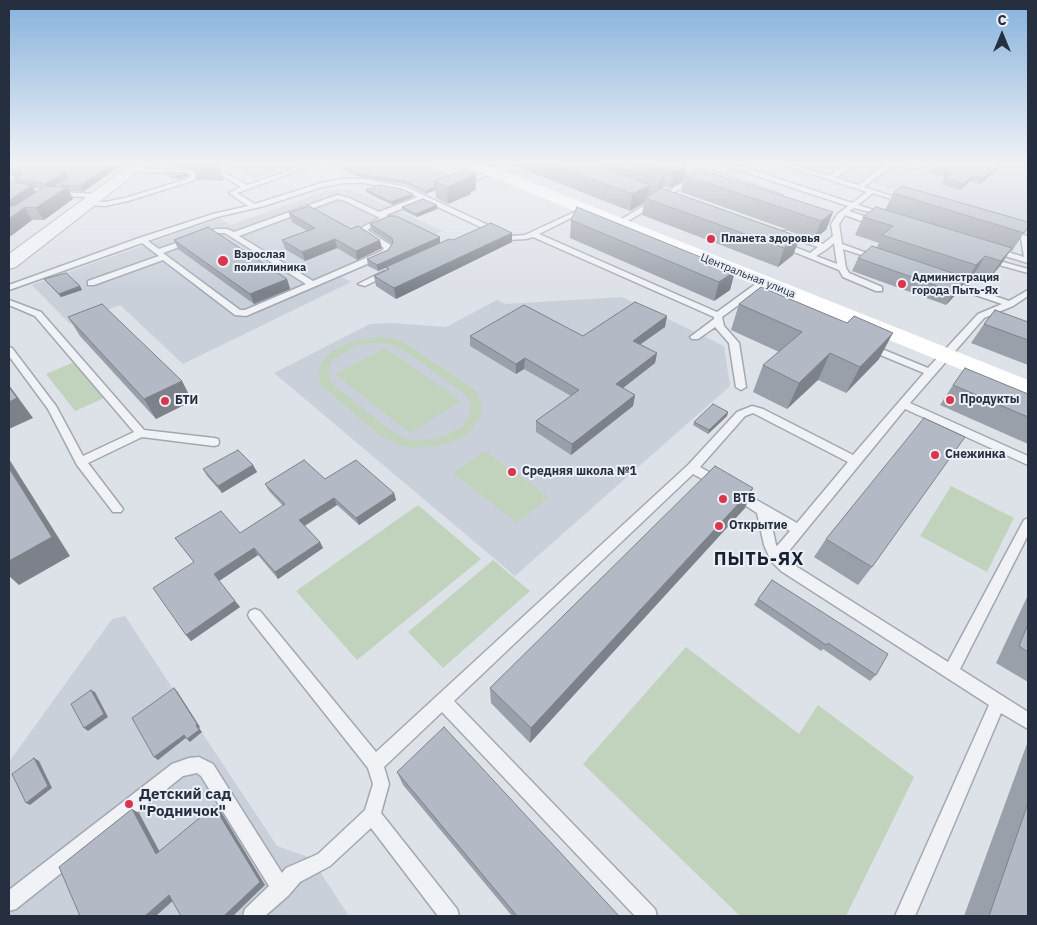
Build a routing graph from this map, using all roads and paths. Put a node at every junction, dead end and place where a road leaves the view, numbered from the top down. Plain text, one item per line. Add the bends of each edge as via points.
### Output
1 (86, 205) edge
2 (314, 205) edge
3 (360, 205) edge
4 (408, 205) edge
5 (440, 205) edge
6 (576, 205) edge
7 (651, 205) edge
8 (853, 205) joint
9 (253, 206) edge
10 (585, 209) junction
11 (831, 212) edge
12 (842, 214) junction
13 (383, 216) junction
14 (890, 217) edge
15 (398, 218) edge
16 (619, 223) junction
17 (881, 224) edge
18 (486, 227) junction
19 (996, 228) edge
20 (477, 231) edge
21 (779, 231) edge
22 (533, 234) junction
23 (234, 235) junction
24 (1026, 237) edge
25 (142, 240) junction
26 (838, 241) junction
27 (775, 243) edge
28 (982, 246) edge
29 (824, 247) junction
30 (161, 254) junction
31 (811, 256) junction
32 (982, 257) edge
33 (1028, 259) edge
34 (888, 262) edge
35 (9, 263) edge
36 (397, 268) edge
37 (842, 268) junction
38 (1028, 272) edge
39 (941, 280) edge
40 (91, 283) dead end
41 (362, 284) dead end
42 (313, 285) junction
43 (9, 288) edge
44 (879, 289) dead end
45 (756, 292) junction
46 (1028, 292) edge
47 (9, 302) edge
48 (1010, 304) junction
49 (718, 318) junction
50 (695, 337) dead end
51 (857, 341) edge
52 (9, 350) edge
53 (944, 355) junction
54 (930, 372) junction
55 (741, 387) dead end
56 (1028, 389) edge
57 (904, 404) junction
58 (141, 433) junction
59 (214, 442) dead end
60 (855, 461) junction
61 (1028, 461) edge
62 (81, 462) junction
63 (692, 468) junction
64 (117, 510) dead end
65 (764, 510) junction
66 (1028, 522) edge
67 (798, 530) junction
68 (776, 557) junction
69 (255, 615) dead end
70 (950, 672) junction
71 (443, 701) junction
72 (998, 702) junction
73 (1028, 721) edge
74 (375, 764) junction
75 (372, 815) junction
76 (280, 888) junction
77 (9, 902) edge
78 (252, 916) edge
79 (450, 916) edge
80 (648, 916) edge
81 (905, 916) edge

1 - 35 street
2 - 23 lane
3 - 13 lane
4 - 13 lane
5 - 18 lane
6 - 10 main road, Центральная улица
7 - 16 lane
8 - 12 lane
8 - 14 lane
9 - 25 lane via 215,215
10 - 16 main road, Центральная улица
10 - 22 lane
11 - 12 lane
12 - 17 lane
12 - 26 lane via 835,224
13 - 15 lane
13 - 42 lane via 364,229 365,233 387,246 388,251
16 - 45 main road, Центральная улица
18 - 20 lane
18 - 22 lane via 511,238
19 - 24 lane
21 - 29 lane
22 - 49 lane
23 - 30 lane via 220,230
23 - 42 lane
24 - 33 lane
25 - 30 lane
25 - 43 lane
26 - 29 lane
26 - 34 lane
26 - 37 lane
27 - 31 lane
28 - 33 lane
29 - 31 lane
30 - 40 lane
30 - 42 lane via 241,313 254,311
31 - 37 lane
32 - 38 lane
36 - 41 lane
37 - 44 lane via 848,277
39 - 48 lane
45 - 49 lane
45 - 53 main road, Центральная улица
46 - 48 lane
47 - 58 lane via 38,314
48 - 53 lane via 982,320
49 - 50 lane
49 - 55 lane via 722,330 734,343
51 - 54 lane
52 - 62 lane via 52,408
53 - 54 lane
53 - 56 main road, Центральная улица
54 - 57 lane
57 - 60 lane
57 - 61 lane
58 - 59 lane
58 - 62 lane
60 - 63 lane via 752,410 741,414
60 - 67 lane
62 - 64 lane
63 - 65 lane
63 - 71 lane
65 - 67 lane
65 - 68 lane via 770,545
66 - 70 lane
67 - 68 lane
68 - 70 lane via 786,567
69 - 74 lane
70 - 72 lane
71 - 74 lane
71 - 80 lane
72 - 73 lane
72 - 81 lane
74 - 75 lane via 381,784
75 - 76 lane via 324,860 294,876
75 - 79 lane
76 - 77 lane via 208,770 199,765 178,770
76 - 78 lane

